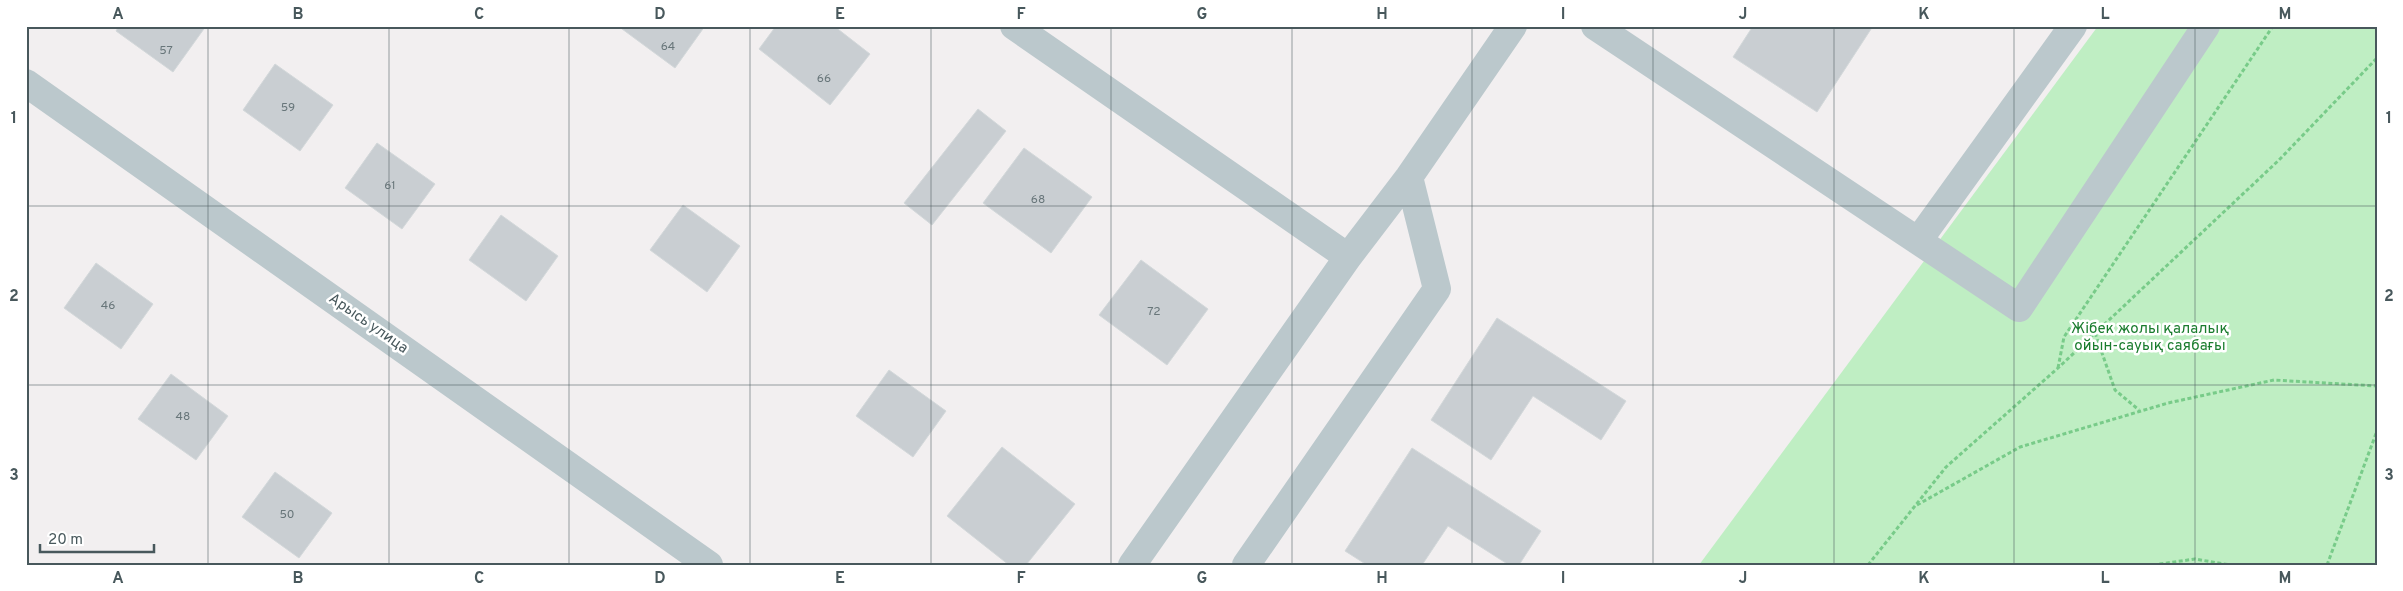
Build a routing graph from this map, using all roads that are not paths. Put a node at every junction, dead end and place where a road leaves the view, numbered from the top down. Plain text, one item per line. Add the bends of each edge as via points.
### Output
1 (1014, 26) edge
2 (1513, 26) edge
3 (1595, 26) edge
4 (2073, 26) edge
5 (2206, 26) edge
6 (26, 83) edge
7 (1409, 177) junction
8 (1918, 241) junction
9 (1348, 257) junction
10 (709, 565) edge
11 (1132, 565) edge
12 (1246, 565) edge

1 - 9 street
2 - 7 street
3 - 8 street
4 - 8 street
5 - 8 street via 2019,308
6 - 10 street, Арысь улица
7 - 9 street
7 - 12 street via 1437,289
9 - 11 street

